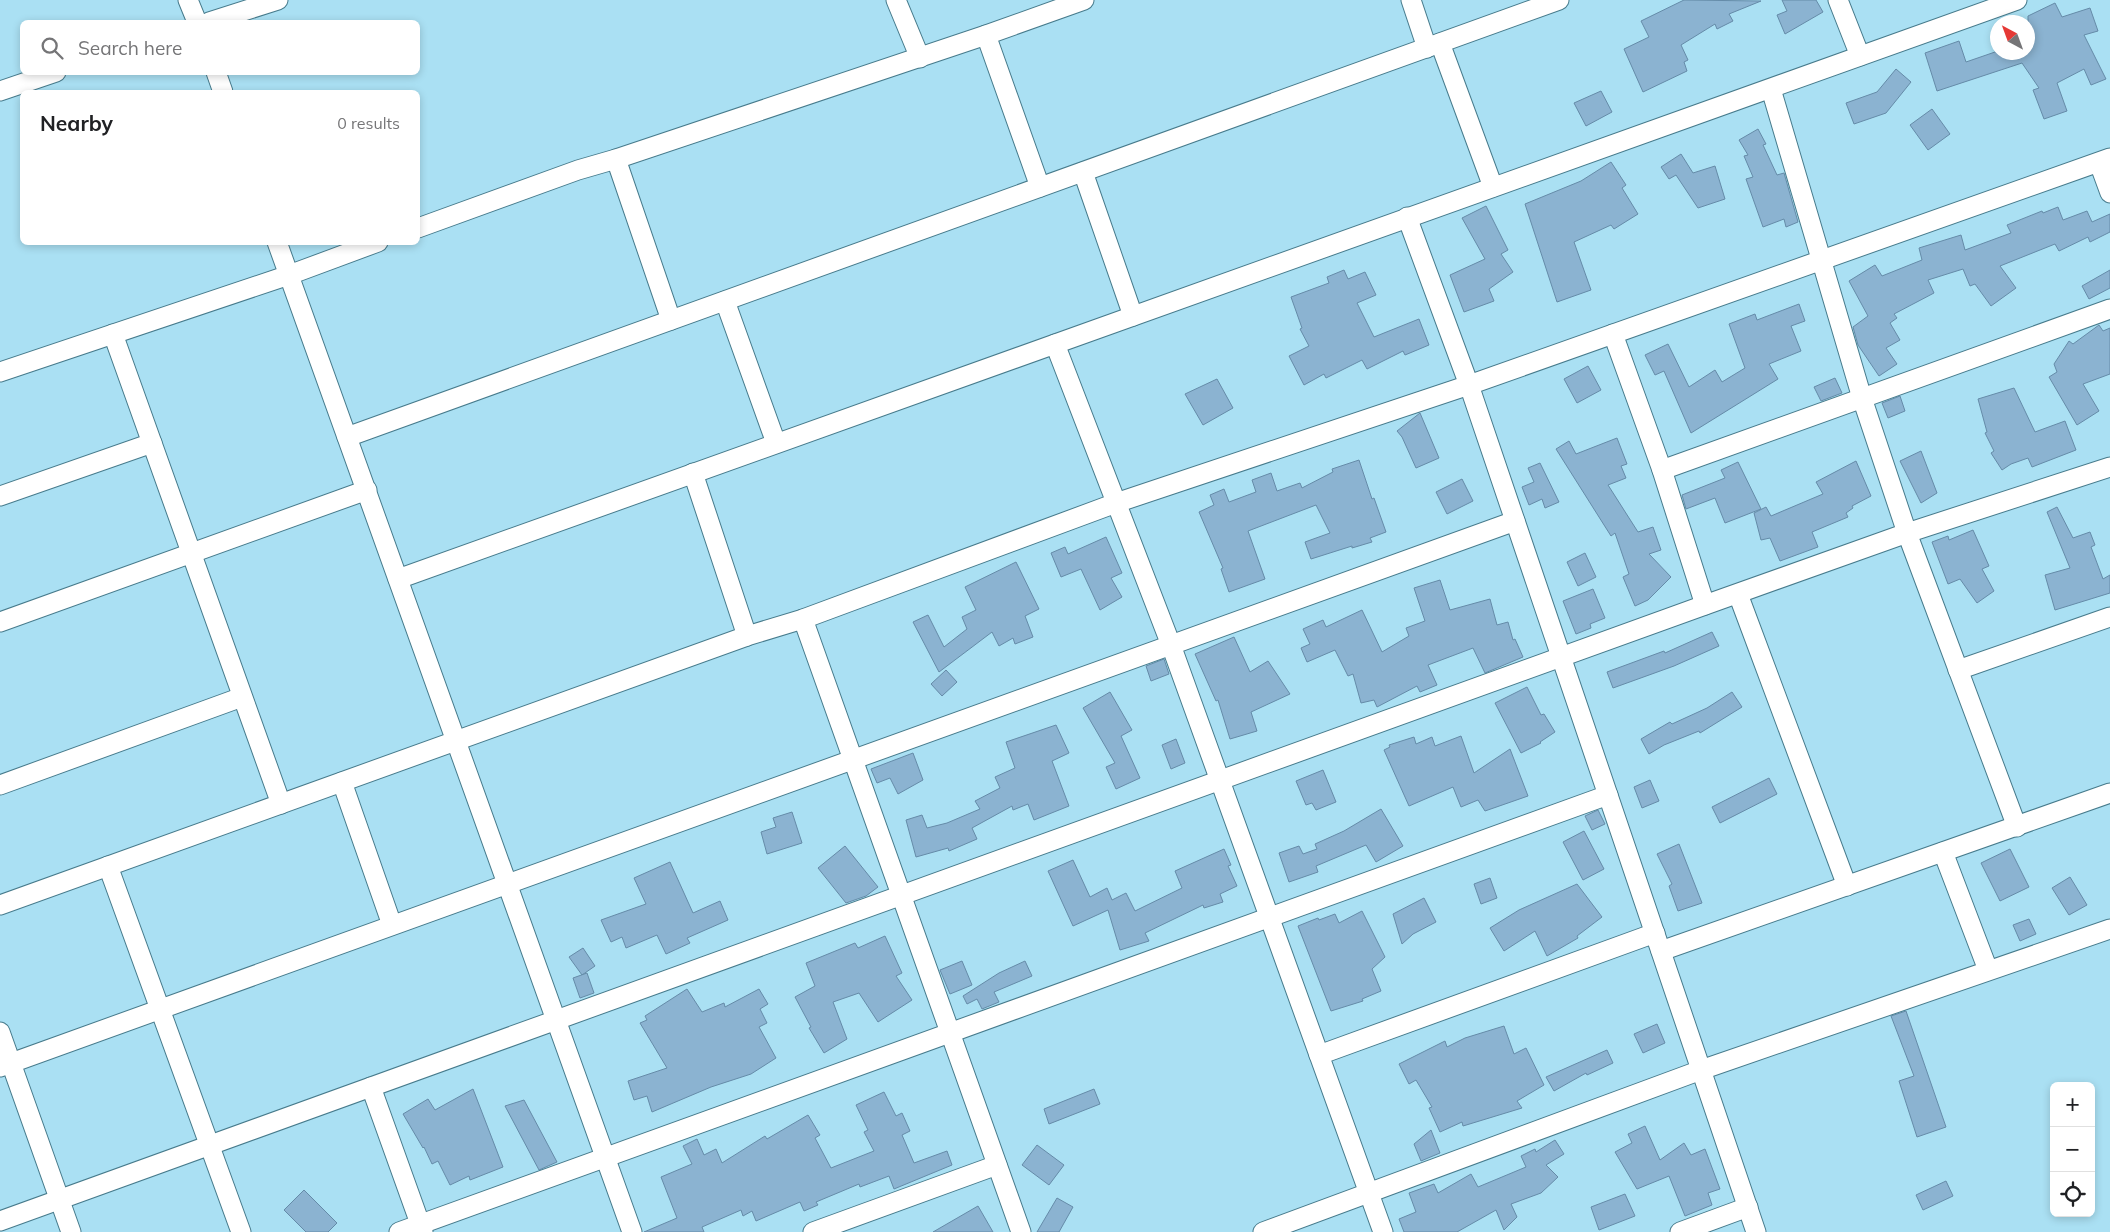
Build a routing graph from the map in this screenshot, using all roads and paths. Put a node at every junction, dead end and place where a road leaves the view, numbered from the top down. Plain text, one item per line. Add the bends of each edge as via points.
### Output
1 (188, 0) edge
2 (278, 0) edge
3 (896, 0) edge
4 (1411, 0) edge
5 (1559, 0) edge
6 (1838, 0) edge
7 (2018, 0) edge
8 (1078, 1) edge
9 (196, 20) edge
10 (215, 20) edge
11 (986, 35) junction
12 (1434, 46) junction
13 (1860, 56) junction
14 (920, 58) junction
15 (47, 75) edge
16 (217, 75) edge
17 (1771, 88) junction
18 (222, 90) edge
19 (0, 91) edge
20 (616, 159) junction
21 (2105, 160) edge
22 (1083, 172) junction
23 (1493, 187) junction
24 (1040, 188) junction
25 (2110, 193) edge
26 (1407, 218) junction
27 (420, 227) edge
28 (278, 245) edge
29 (370, 245) edge
30 (1821, 260) junction
31 (289, 275) junction
32 (725, 301) junction
33 (2110, 309) edge
34 (1132, 316) junction
35 (671, 320) junction
36 (113, 334) junction
37 (1613, 334) junction
38 (1055, 344) junction
39 (0, 372) edge
40 (1469, 385) junction
41 (1862, 398) junction
42 (347, 437) junction
43 (152, 443) junction
44 (776, 443) junction
45 (2110, 467) edge
46 (1662, 470) junction
47 (693, 473) junction
48 (367, 490) junction
49 (0, 496) edge
50 (1116, 503) junction
51 (1515, 521) junction
52 (1907, 533) junction
53 (191, 553) junction
54 (398, 579) junction
55 (1738, 594) junction
56 (1705, 606) junction
57 (2110, 617) edge
58 (803, 619) junction
59 (0, 622) edge
60 (747, 636) junction
61 (1171, 645) junction
62 (1561, 658) junction
63 (1958, 670) junction
64 (242, 697) junction
65 (456, 741) junction
66 (853, 759) junction
67 (1220, 780) junction
68 (342, 782) junction
69 (0, 785) edge
70 (2110, 793) edge
71 (1608, 795) junction
72 (281, 804) junction
73 (2017, 827) junction
74 (1943, 852) junction
75 (108, 866) junction
76 (508, 884) junction
77 (1847, 886) junction
78 (902, 896) junction
79 (0, 905) edge
80 (1269, 917) junction
81 (392, 925) junction
82 (2110, 929) edge
83 (1655, 933) junction
84 (1661, 951) junction
85 (1988, 970) junction
86 (160, 1009) junction
87 (556, 1021) junction
88 (0, 1032) edge
89 (951, 1033) junction
90 (1319, 1056) junction
91 (6, 1065) edge
92 (1701, 1070) junction
93 (371, 1087) junction
94 (209, 1145) junction
95 (606, 1157) junction
96 (997, 1165) junction
97 (1369, 1193) junction
98 (60, 1199) junction
99 (1748, 1207) junction
100 (0, 1221) edge
101 (422, 1228) edge
102 (71, 1232) edge
103 (241, 1232) edge
104 (399, 1232) edge
105 (632, 1232) edge
106 (813, 1232) edge
107 (1021, 1232) edge
108 (1262, 1232) edge
109 (1383, 1232) edge
110 (1680, 1232) edge
111 (1756, 1232) edge

1 - 9 street
2 - 10 street
3 - 14 street
4 - 12 street
5 - 12 street
6 - 13 street
7 - 13 street
8 - 11 street
11 - 14 street
11 - 24 street
12 - 22 street
12 - 23 street
13 - 17 street
14 - 20 street
15 - 19 street
16 - 18 street
17 - 23 street
17 - 30 street
20 - 27 street
20 - 35 street
21 - 25 street
21 - 30 street
22 - 24 street
22 - 34 street
23 - 26 street
24 - 32 street
26 - 34 street
26 - 40 street
28 - 31 street
29 - 31 street
30 - 37 street
30 - 41 street
31 - 36 street
31 - 42 street
32 - 35 street
32 - 44 street
33 - 41 street
34 - 38 street
35 - 42 street
36 - 39 street
36 - 43 street
37 - 40 street
37 - 46 street
38 - 44 street
38 - 50 street
40 - 50 street
40 - 51 street
41 - 46 street
41 - 52 street
42 - 48 street
43 - 49 street
43 - 53 street
44 - 47 street
45 - 52 street
46 - 56 street
47 - 54 street
47 - 60 street
48 - 53 street
48 - 54 street
50 - 58 street
50 - 61 street
51 - 61 street
51 - 62 street
52 - 55 street
52 - 63 street
53 - 59 street
53 - 64 street
54 - 65 street
55 - 56 street
55 - 77 street
56 - 62 street
57 - 63 street
58 - 60 street
58 - 66 street
60 - 65 street
61 - 66 street
61 - 67 street
62 - 67 street
62 - 71 street
63 - 73 street
64 - 69 street
64 - 72 street
65 - 68 street
65 - 76 street
66 - 76 street
66 - 78 street
67 - 78 street
67 - 80 street
68 - 72 street
68 - 81 street
70 - 73 street
71 - 80 street
71 - 83 street
72 - 75 street
73 - 74 street
74 - 77 street
74 - 85 street
75 - 79 street
75 - 86 street
76 - 81 street
76 - 87 street
77 - 84 street
78 - 87 street
78 - 89 street
80 - 89 street
80 - 90 street
81 - 86 street
82 - 85 street
83 - 84 street
83 - 90 street
84 - 92 street
85 - 92 street
86 - 91 street
86 - 94 street
87 - 93 street
87 - 95 street
88 - 91 street
89 - 95 street
89 - 96 street
90 - 97 street
91 - 98 street
92 - 97 street
92 - 99 street
93 - 94 street
93 - 101 street
94 - 98 street
94 - 103 street
95 - 101 street
95 - 105 street
96 - 106 street
96 - 107 street
97 - 108 street
97 - 109 street
98 - 100 street
98 - 102 street
99 - 110 street
99 - 111 street
101 - 104 street

